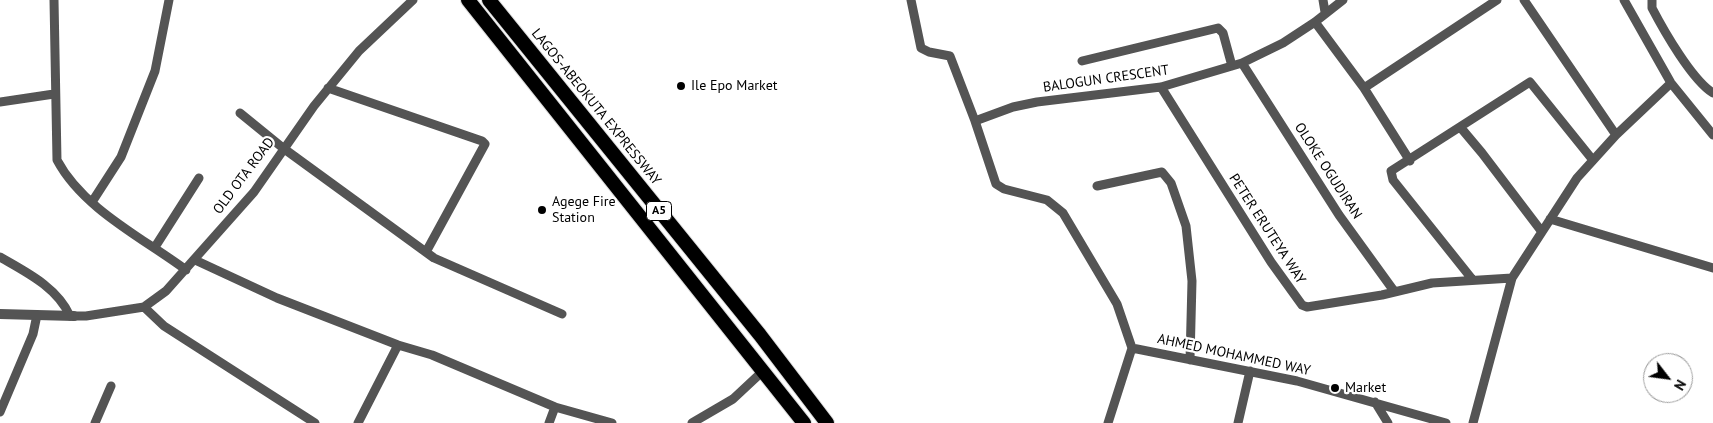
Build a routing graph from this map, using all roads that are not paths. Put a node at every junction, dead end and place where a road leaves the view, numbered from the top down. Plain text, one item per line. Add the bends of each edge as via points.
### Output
1 (54, 0) edge
2 (169, 0) edge
3 (413, 0) edge
4 (468, 0) edge
5 (489, 0) edge
6 (911, 0) edge
7 (1323, 0) edge
8 (1343, 0) edge
9 (1498, 0) edge
10 (1524, 0) edge
11 (1624, 0) edge
12 (1652, 0) edge
13 (1325, 12) junction
14 (1315, 22) junction
15 (1082, 61) dead end
16 (1242, 63) junction
17 (1232, 66) junction
18 (1671, 84) junction
19 (1161, 87) junction
20 (328, 88) junction
21 (1364, 88) junction
22 (1713, 93) edge
23 (54, 94) junction
24 (0, 102) edge
25 (240, 113) dead end
26 (976, 121) junction
27 (1460, 128) junction
28 (1616, 135) junction
29 (1713, 135) edge
30 (283, 148) junction
31 (1592, 160) junction
32 (1410, 161) junction
33 (199, 178) dead end
34 (1097, 186) dead end
35 (92, 202) junction
36 (1550, 219) junction
37 (1542, 232) junction
38 (155, 247) junction
39 (426, 252) junction
40 (0, 257) edge
41 (195, 260) junction
42 (1713, 268) edge
43 (186, 270) junction
44 (1512, 278) junction
45 (1472, 279) junction
46 (1394, 290) junction
47 (144, 307) junction
48 (0, 314) edge
49 (562, 314) dead end
50 (37, 315) junction
51 (72, 316) junction
52 (398, 345) junction
53 (1132, 348) junction
54 (1190, 360) junction
55 (763, 371) junction
56 (1250, 371) junction
57 (111, 386) dead end
58 (1375, 402) junction
59 (555, 407) junction
60 (0, 412) edge
61 (95, 423) edge
62 (315, 423) edge
63 (358, 423) edge
64 (549, 423) edge
65 (612, 423) edge
66 (692, 423) edge
67 (804, 423) edge
68 (827, 423) edge
69 (1108, 423) edge
70 (1238, 423) edge
71 (1388, 423) edge
72 (1446, 423) edge
73 (1473, 423) edge

1 - 23 street
2 - 35 street via 155,71 121,157
3 - 20 street, OLD OTA ROAD via 376,33
4 - 55 highway, A5
5 - 68 highway, LAGOS-ABEOKUTA EXPRESSWAY / A5 via 760,335
6 - 26 street via 921,48 950,56
7 - 13 street
8 - 13 street, BALOGUN CRESCENT
9 - 21 street
10 - 28 street
11 - 18 street
12 - 22 street via 1652,8 1684,59 1701,84
13 - 14 street, BALOGUN CRESCENT
14 - 16 street, BALOGUN CRESCENT
14 - 21 street
15 - 17 street via 1218,28 1223,33
16 - 17 street, BALOGUN CRESCENT
16 - 46 street, OLOKE OGUDIRAN via 1339,215
17 - 19 street, BALOGUN CRESCENT
18 - 28 street
18 - 29 street
19 - 26 street, BALOGUN CRESCENT via 1037,102
19 - 46 street, PETER ERUTEYA WAY via 1297,301 1307,307
20 - 30 street, OLD OTA ROAD
20 - 39 street via 485,144
21 - 32 street
23 - 24 street
23 - 35 street via 57,160
25 - 30 street
26 - 53 street via 996,184 1047,200 1063,213 1117,304
27 - 31 street via 1530,82
27 - 32 street
27 - 37 street
28 - 31 street
30 - 39 street
30 - 41 street, OLD OTA ROAD via 254,192
31 - 36 street
32 - 45 street via 1391,171 1393,180
33 - 38 street
34 - 54 street via 1162,172 1172,183 1185,220 1191,261
35 - 38 street
36 - 37 street
36 - 42 street
37 - 44 street
38 - 43 street
39 - 49 street via 444,263
40 - 51 street via 52,291
41 - 43 street, OLD OTA ROAD
41 - 52 street via 277,298
43 - 47 street, OLD OTA ROAD via 166,291
44 - 45 street, PETER ERUTEYA WAY
44 - 73 street
45 - 46 street, PETER ERUTEYA WAY
47 - 51 street, OLD OTA ROAD
47 - 62 street via 164,326
48 - 50 street, OLD OTA ROAD
50 - 51 street, OLD OTA ROAD
50 - 60 street via 33,334
52 - 59 street via 464,368
52 - 63 street
53 - 54 street, AHMED MOHAMMED WAY
53 - 69 street
54 - 56 street, AHMED MOHAMMED WAY
55 - 66 street via 733,399
55 - 67 highway, A5
56 - 58 street, AHMED MOHAMMED WAY
56 - 70 street
57 - 61 street
58 - 71 street
58 - 72 street, AHMED MOHAMMED WAY
59 - 64 street
59 - 65 street

